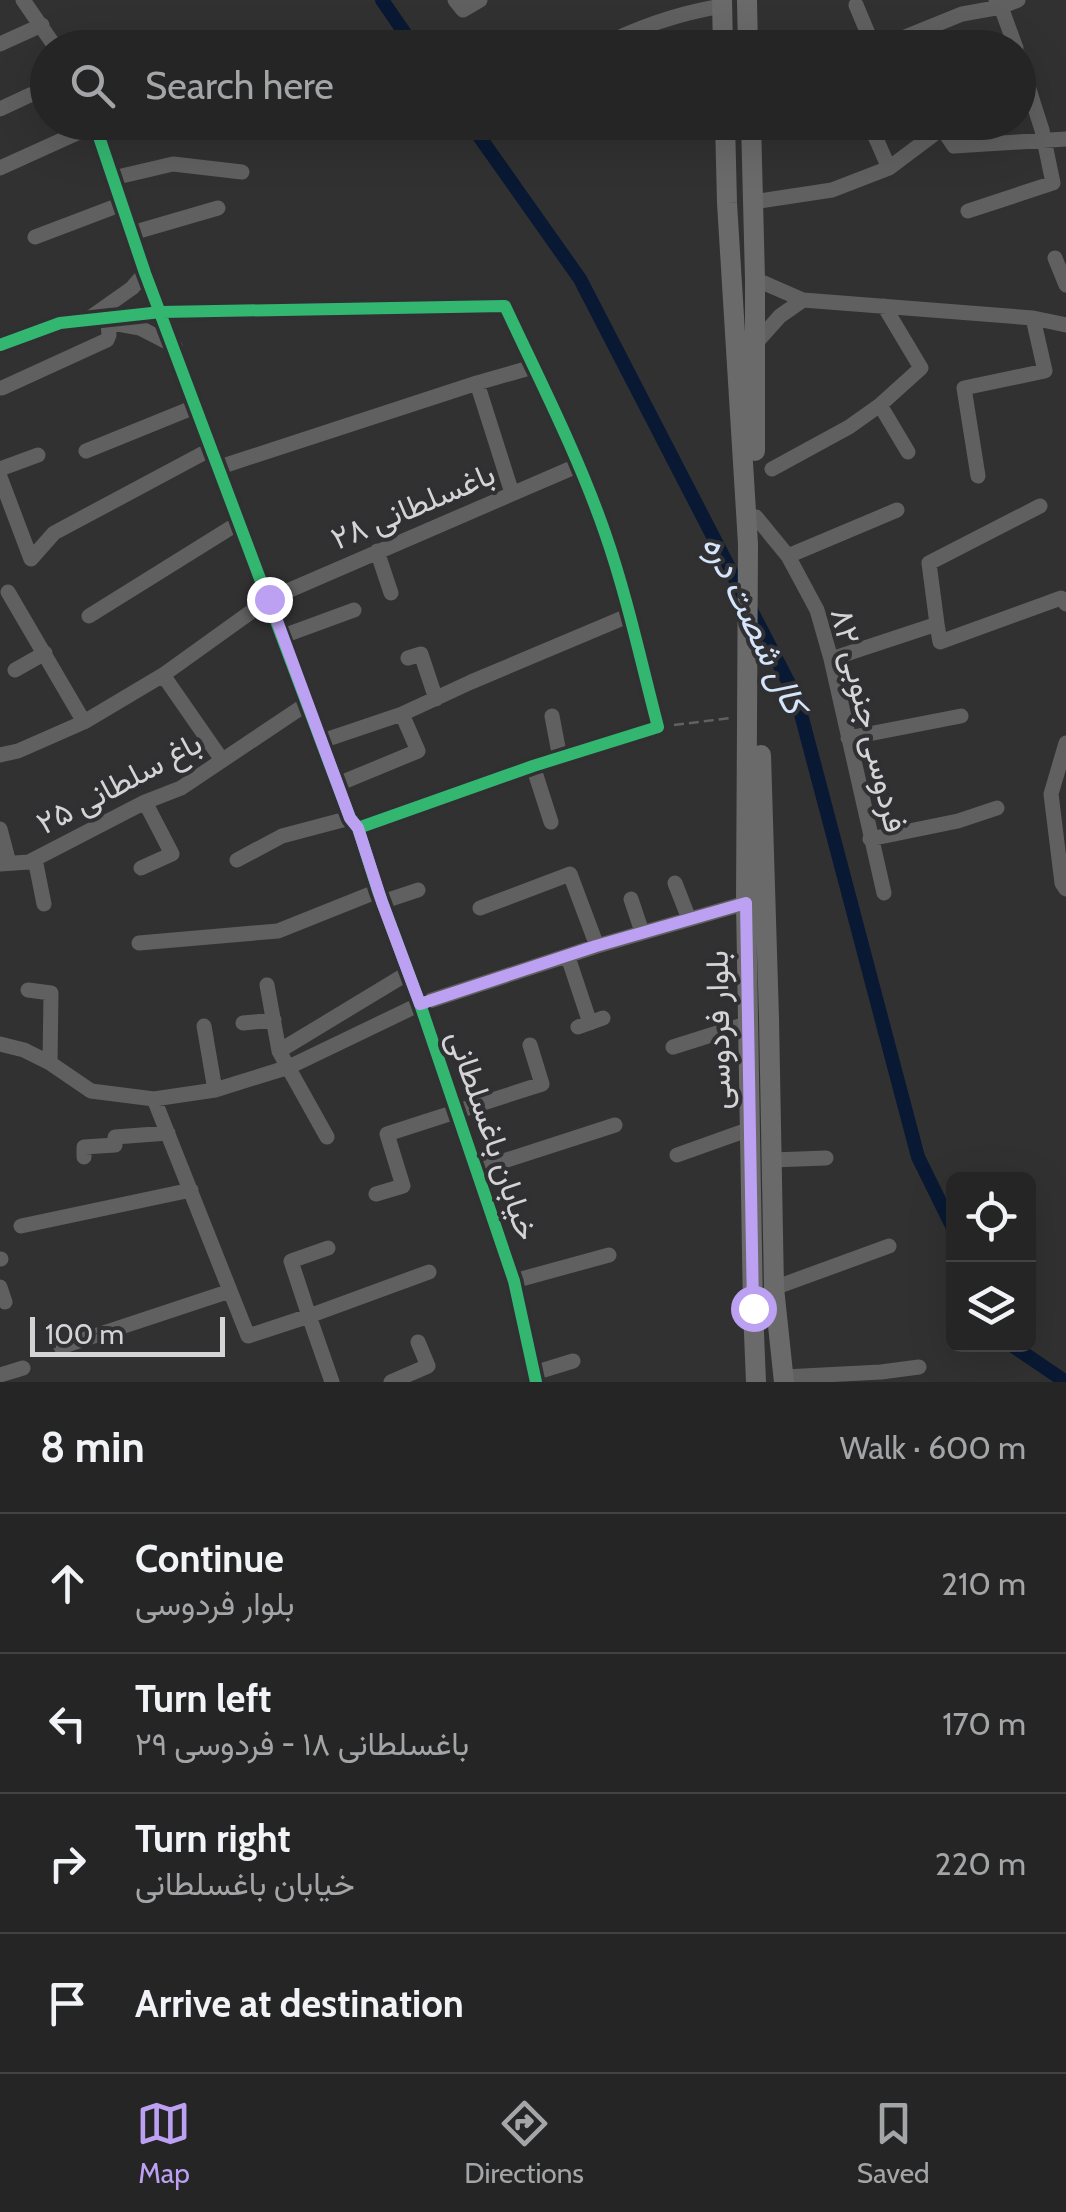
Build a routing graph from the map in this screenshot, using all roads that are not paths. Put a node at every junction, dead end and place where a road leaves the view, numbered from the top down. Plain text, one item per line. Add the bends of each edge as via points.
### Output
1 (22, 0) edge
2 (480, 0) edge
3 (747, 0) edge
4 (1018, 0) edge
5 (722, 3) edge
6 (998, 4) edge
7 (458, 5) edge
8 (696, 5) edge
9 (856, 5) dead end
10 (959, 7) edge
11 (42, 25) junction
12 (30, 30) edge
13 (31, 30) edge
14 (45, 30) edge
15 (634, 30) edge
16 (723, 30) edge
17 (748, 30) edge
18 (868, 30) edge
19 (912, 30) edge
20 (1009, 30) edge
21 (0, 44) edge
22 (30, 95) edge
23 (0, 109) edge
24 (1036, 119) edge
25 (1066, 139) edge
26 (60, 140) edge
27 (100, 140) edge
28 (725, 140) edge
29 (751, 140) edge
30 (877, 140) edge
31 (923, 140) edge
32 (950, 140) edge
33 (1044, 142) junction
34 (0, 168) edge
35 (889, 168) junction
36 (242, 172) dead end
37 (113, 178) junction
38 (753, 202) junction
39 (122, 204) junction
40 (218, 208) dead end
41 (968, 211) dead end
42 (132, 233) junction
43 (35, 237) dead end
44 (1055, 258) dead end
45 (146, 273) junction
46 (755, 279) junction
47 (1066, 285) edge
48 (804, 300) junction
49 (884, 306) junction
50 (161, 312) junction
51 (1033, 318) junction
52 (88, 319) junction
53 (108, 323) junction
54 (1066, 324) edge
55 (755, 344) junction
56 (0, 345) edge
57 (174, 346) junction
58 (533, 367) junction
59 (476, 383) junction
60 (2, 388) edge
61 (880, 405) junction
62 (197, 406) junction
63 (213, 448) junction
64 (86, 452) dead end
65 (908, 452) dead end
66 (38, 455) dead end
67 (579, 465) junction
68 (220, 468) junction
69 (772, 468) dead end
70 (0, 473) edge
71 (978, 476) dead end
72 (512, 493) junction
73 (1040, 506) dead end
74 (898, 510) dead end
75 (6, 512) edge
76 (756, 518) junction
77 (240, 522) junction
78 (752, 544) junction
79 (377, 551) junction
80 (788, 556) junction
81 (8, 592) dead end
82 (391, 593) dead end
83 (269, 599) junction
84 (1066, 604) edge
85 (354, 610) dead end
86 (630, 615) junction
87 (88, 616) dead end
88 (938, 624) junction
89 (283, 636) junction
90 (44, 653) junction
91 (408, 658) dead end
92 (831, 659) junction
93 (15, 670) dead end
94 (164, 675) junction
95 (754, 681) junction
96 (436, 699) junction
97 (308, 703) junction
98 (402, 714) junction
99 (552, 716) dead end
100 (961, 716) dead end
101 (84, 722) junction
102 (848, 738) junction
103 (322, 740) junction
104 (1066, 743) edge
105 (0, 756) edge
106 (560, 758) junction
107 (222, 760) junction
108 (533, 766) junction
109 (338, 784) junction
110 (144, 802) junction
111 (997, 808) dead end
112 (552, 822) dead end
113 (354, 823) junction
114 (0, 829) edge
115 (870, 839) junction
116 (35, 858) junction
117 (237, 860) dead end
118 (4, 863) edge
119 (141, 868) dead end
120 (675, 883) dead end
121 (1064, 886) edge
122 (418, 890) dead end
123 (884, 892) dead end
124 (380, 896) junction
125 (630, 899) dead end
126 (746, 903) junction
127 (44, 904) dead end
128 (480, 908) dead end
129 (689, 919) junction
130 (642, 932) junction
131 (139, 943) dead end
132 (596, 946) junction
133 (568, 957) junction
134 (408, 973) junction
135 (268, 985) dead end
136 (28, 990) dead end
137 (420, 1004) junction
138 (274, 1020) junction
139 (243, 1023) dead end
140 (590, 1023) dead end
141 (749, 1023) junction
142 (204, 1026) dead end
143 (0, 1044) edge
144 (530, 1044) dead end
145 (672, 1047) dead end
146 (279, 1051) junction
147 (50, 1063) junction
148 (289, 1066) junction
149 (215, 1090) junction
150 (154, 1099) junction
151 (761, 1104) junction
152 (456, 1111) junction
153 (615, 1125) dead end
154 (168, 1134) junction
155 (326, 1137) dead end
156 (761, 1145) junction
157 (677, 1155) dead end
158 (84, 1157) dead end
159 (826, 1158) dead end
160 (476, 1170) junction
161 (191, 1190) junction
162 (376, 1194) dead end
163 (21, 1226) dead end
164 (889, 1246) dead end
165 (328, 1248) dead end
166 (609, 1256) dead end
167 (429, 1272) dead end
168 (514, 1281) junction
169 (774, 1288) junction
170 (230, 1291) junction
171 (309, 1316) junction
172 (418, 1342) dead end
173 (60, 1347) dead end
174 (574, 1361) dead end
175 (919, 1367) dead end
176 (23, 1368) dead end
177 (0, 1376) edge
178 (784, 1379) edge
179 (535, 1380) edge
180 (330, 1381) edge
181 (391, 1382) edge
182 (756, 1382) edge

1 - 11 street
2 - 7 street
3 - 17 main road
4 - 6 street
5 - 8 street
5 - 16 main road
6 - 10 street
6 - 20 street
8 - 15 street
9 - 18 street
10 - 19 street
11 - 13 street
11 - 14 street
12 - 21 street
22 - 23 street
24 - 33 street
25 - 33 street
26 - 34 street
27 - 37 street, خیابان باغسلطانی
28 - 78 main road
29 - 38 main road
30 - 35 street
31 - 35 street
32 - 33 street via 954,146
33 - 41 street via 1053,183
35 - 38 street via 832,190
36 - 37 street via 173,164
37 - 39 street, خیابان باغسلطانی
38 - 46 main road
39 - 42 street, خیابان باغسلطانی
39 - 43 street
40 - 42 street
42 - 45 street, خیابان باغسلطانی
44 - 47 street
45 - 50 street, خیابان باغسلطانی
45 - 52 street
46 - 48 street
46 - 55 main road
48 - 49 street
48 - 55 street
49 - 51 street
49 - 61 street via 921,368
50 - 52 street
50 - 57 street, خیابان باغسلطانی
50 - 58 street via 505,306
51 - 54 street
51 - 71 street via 1046,371 964,388
52 - 53 street
52 - 56 street
53 - 57 street via 140,328
53 - 60 street via 106,340
55 - 76 main road
57 - 62 street, خیابان باغسلطانی
58 - 59 street
58 - 67 street
59 - 68 street
59 - 72 street
61 - 65 street
61 - 69 street
62 - 63 street, خیابان باغسلطانی
62 - 64 street
63 - 68 street, خیابان باغسلطانی
63 - 75 street via 54,533 31,559
66 - 70 street
67 - 72 street, باغسلطانی ۲۸
67 - 86 street
68 - 77 street, خیابان باغسلطانی
70 - 75 street
72 - 79 street, باغسلطانی ۲۸
73 - 88 street via 929,563
74 - 80 street
76 - 78 main road
76 - 80 street, فردوسی جنوبی ۸۲
77 - 83 street, خیابان باغسلطانی
77 - 87 street
78 - 95 main road
79 - 82 street
79 - 83 street, باغسلطانی ۲۸
80 - 92 street, فردوسی جنوبی ۸۲ via 817,610
81 - 90 street
83 - 89 street, خیابان باغسلطانی
83 - 94 street, باغسلطانی ۲۸
84 - 88 street via 1061,598 940,642
85 - 89 street
86 - 96 street
86 - 106 street via 658,727
88 - 92 street
89 - 97 street, خیابان باغسلطانی
90 - 93 street
90 - 101 street
91 - 96 street via 421,654
92 - 102 street, فردوسی جنوبی ۸۲
94 - 101 street, باغسلطانی ۲۸
94 - 107 street
95 - 126 main road, بلوار فردوسی
95 - 151 main road, بلوار فردوسی
96 - 98 street
97 - 103 street, خیابان باغسلطانی
97 - 107 street, باغ سلطانی ۲۵
98 - 103 street
98 - 109 street via 418,751
99 - 106 street
100 - 102 street
101 - 105 street, باغسلطانی ۲۸
102 - 115 street, فردوسی جنوبی ۸۲
103 - 109 street, خیابان باغسلطانی
104 - 121 street via 1051,794
106 - 108 street
107 - 110 street, باغ سلطانی ۲۵ via 181,788
108 - 112 street
108 - 113 street
109 - 113 street, خیابان باغسلطانی
110 - 116 street, باغ سلطانی ۲۵
110 - 119 street via 172,854
111 - 115 street
113 - 117 street via 282,836
113 - 124 street, خیابان باغسلطانی
114 - 118 street
115 - 123 street, فردوسی جنوبی ۸۲
116 - 118 street, باغ سلطانی ۲۵
116 - 127 street
120 - 129 street
122 - 124 street
124 - 131 street via 278,931
124 - 134 street, خیابان باغسلطانی
125 - 130 street
126 - 129 street
126 - 141 main road, بلوار فردوسی
128 - 132 street via 570,874
129 - 130 street
130 - 132 street
132 - 133 street
133 - 137 street
133 - 140 street
134 - 137 street, خیابان باغسلطانی
134 - 146 street
135 - 138 street
136 - 147 street via 51,993
137 - 148 street
137 - 152 street, خیابان باغسلطانی
138 - 139 street
138 - 146 street
141 - 145 street
141 - 151 main road, بلوار فردوسی
142 - 149 street
143 - 147 street
144 - 152 street via 542,1084
146 - 148 street
147 - 150 street via 91,1090
148 - 149 street
148 - 155 street
149 - 150 street
150 - 154 street
151 - 156 main road, بلوار فردوسی
152 - 160 street, خیابان باغسلطانی
152 - 162 street via 387,1134 404,1186
153 - 160 street
154 - 158 street via 115,1136 115,1146 84,1148
154 - 161 street
156 - 157 street
156 - 159 street
156 - 169 main road, بلوار فردوسی
156 - 182 main road, بلوار فردوسی
160 - 168 street, خیابان باغسلطانی
161 - 163 street
161 - 170 street
164 - 169 street
165 - 171 street via 291,1262
166 - 168 street
167 - 171 street
168 - 179 street, خیابان باغسلطانی
169 - 178 main road, بلوار فردوسی
170 - 171 street via 248,1336
170 - 173 street
171 - 180 street
172 - 181 street via 428,1366
174 - 179 street
175 - 178 street
176 - 177 street

